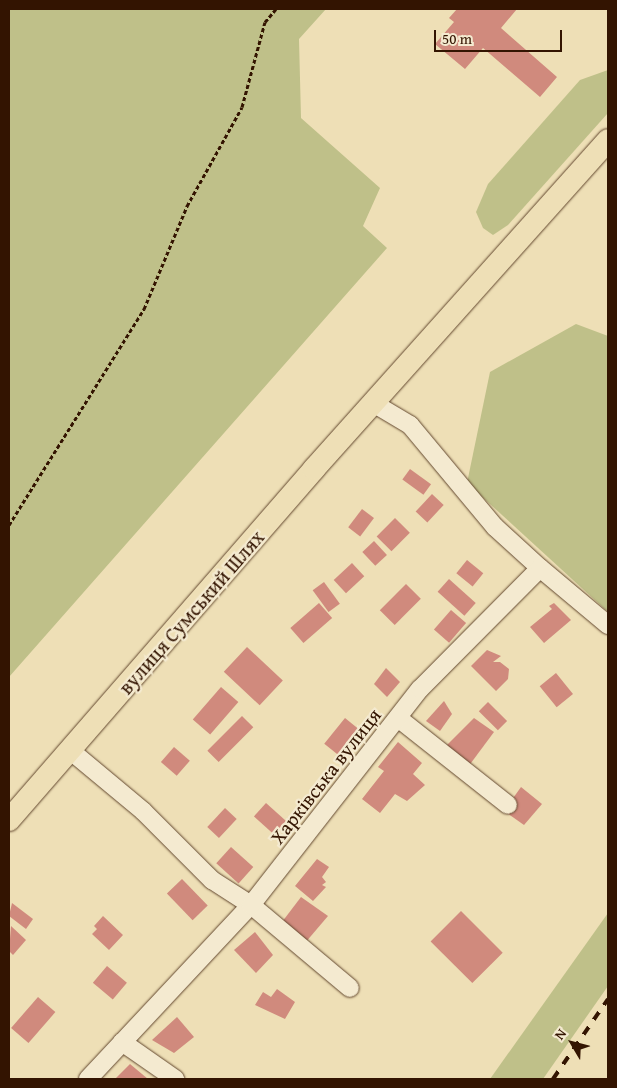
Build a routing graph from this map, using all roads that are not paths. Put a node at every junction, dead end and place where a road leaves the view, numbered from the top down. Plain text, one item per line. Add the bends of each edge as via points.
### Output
1 (608, 140) edge
2 (373, 403) junction
3 (540, 568) junction
4 (608, 625) edge
5 (398, 718) junction
6 (71, 751) junction
7 (508, 805) dead end
8 (11, 813) edge
9 (251, 905) junction
10 (350, 988) dead end
11 (122, 1042) junction
12 (88, 1079) edge
13 (175, 1079) edge

1 - 2 main road, вулиця Сумський Шлях
2 - 3 street via 410,426 495,526
2 - 6 main road, вулиця Сумський Шлях
3 - 4 street
3 - 5 street, Харківська вулиця via 420,689
5 - 7 street
5 - 9 street, Харківська вулиця
6 - 8 main road, вулиця Сумський Шлях
6 - 9 street via 143,811 212,880
9 - 10 street
9 - 11 street, Харківська вулиця
11 - 12 street, Харківська вулиця
11 - 13 street

